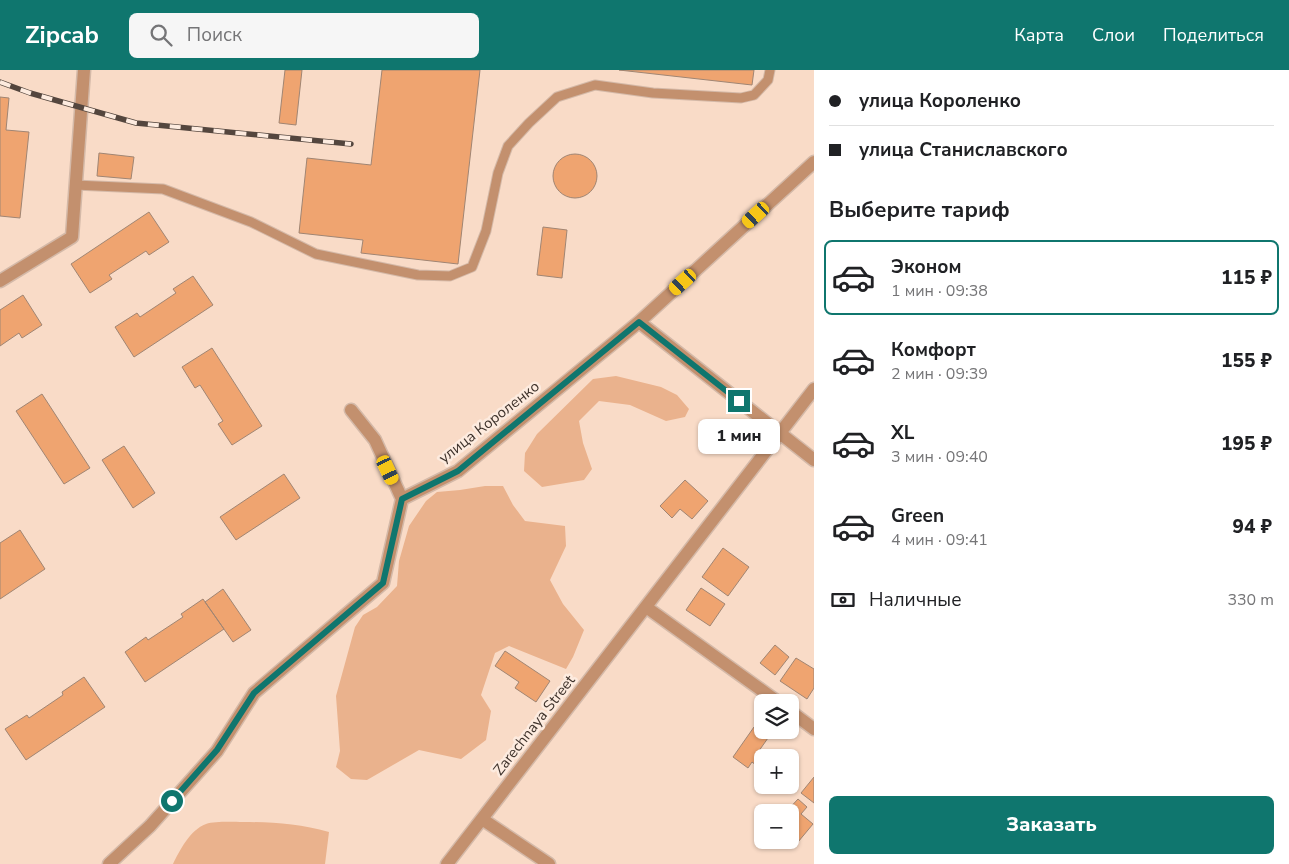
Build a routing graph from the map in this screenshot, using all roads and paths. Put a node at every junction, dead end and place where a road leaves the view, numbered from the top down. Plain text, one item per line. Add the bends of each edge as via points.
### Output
1 (84, 70) edge
2 (770, 70) edge
3 (814, 162) edge
4 (75, 185) junction
5 (0, 281) edge
6 (639, 322) junction
7 (814, 389) edge
8 (351, 410) dead end
9 (780, 434) junction
10 (814, 460) edge
11 (402, 499) junction
12 (646, 607) junction
13 (767, 694) edge
14 (799, 718) edge
15 (814, 729) edge
16 (482, 819) junction
17 (109, 864) edge
18 (447, 864) edge
19 (549, 864) edge

1 - 4 street
2 - 4 lane via 768,80 754,95 741,98 652,93 595,85 557,97 508,146 498,173 486,231 472,267 450,276 418,275 316,254 251,222 164,189
3 - 6 street, улица Короленко
4 - 5 street via 72,237
6 - 9 street
6 - 11 street, улица Короленко via 458,471
7 - 9 street, Zarechnaya Street
8 - 11 street via 375,440
9 - 10 street
9 - 12 street, Zarechnaya Street
11 - 17 street via 383,583 254,693 217,750 150,826
12 - 13 street
12 - 16 street, Zarechnaya Street
14 - 15 street
16 - 18 street, Zarechnaya Street
16 - 19 street

